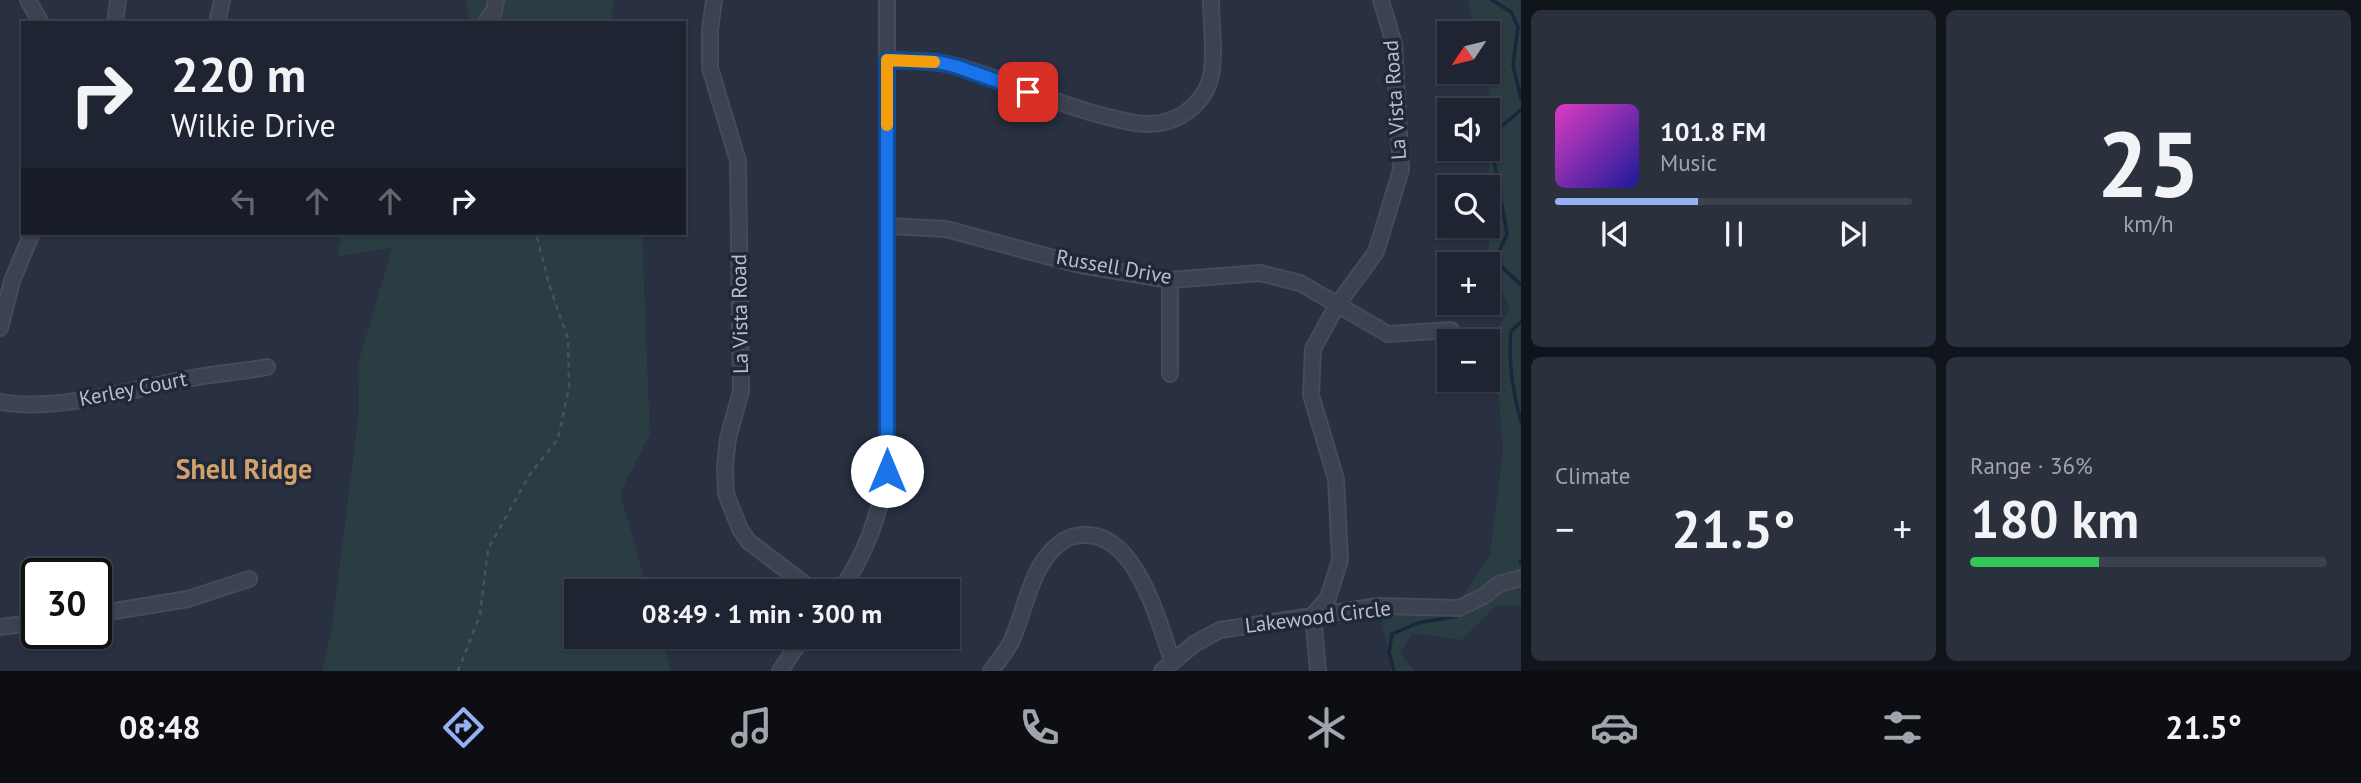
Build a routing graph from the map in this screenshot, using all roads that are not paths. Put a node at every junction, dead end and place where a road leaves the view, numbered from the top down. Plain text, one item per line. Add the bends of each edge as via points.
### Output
1 (28, 0) edge
2 (118, 0) edge
3 (222, 0) edge
4 (496, 0) edge
5 (714, 0) edge
6 (887, 0) edge
7 (1211, 0) edge
8 (1381, 0) edge
9 (40, 21) edge
10 (115, 21) edge
11 (217, 21) edge
12 (486, 21) edge
13 (887, 60) junction
14 (888, 226) junction
15 (31, 235) edge
16 (1170, 280) junction
17 (1337, 304) junction
18 (0, 328) edge
19 (1437, 331) edge
20 (267, 367) dead end
21 (1170, 374) dead end
22 (0, 402) edge
23 (1521, 578) edge
24 (249, 579) dead end
25 (798, 579) edge
26 (847, 579) edge
27 (112, 611) edge
28 (1314, 615) junction
29 (21, 624) edge
30 (0, 627) edge
31 (795, 649) edge
32 (1167, 666) edge
33 (780, 671) edge
34 (991, 671) edge
35 (1318, 671) edge

1 - 9 street
2 - 10 street
3 - 11 street
4 - 12 street
5 - 25 street, La Vista Road via 710,68 738,161 741,391 728,438 726,494 748,541
6 - 13 street
7 - 13 street via 1210,80 1189,109 1161,123 1135,124 1095,114 955,66
8 - 17 street, La Vista Road via 1394,44 1401,170 1376,252
13 - 14 street
14 - 16 street, Russell Drive via 946,229 1080,265
14 - 26 street via 887,471 871,535
15 - 18 street via 12,281
16 - 17 street, Russell Drive via 1260,273 1300,284
16 - 21 street
17 - 19 street, Russell Drive via 1388,334
17 - 28 street, La Vista Road via 1313,349 1311,395 1336,480 1340,560 1328,598
20 - 22 street, Kerley Court via 53,405
23 - 28 street, Lakewood Circle via 1499,584 1459,608 1379,606
24 - 27 street via 188,599
28 - 32 street, Lakewood Circle via 1220,630
28 - 35 street
29 - 30 street
31 - 33 street
32 - 34 street via 1145,586 1133,566 1109,541 1097,535 1078,535 1054,548 1041,564 1011,643

